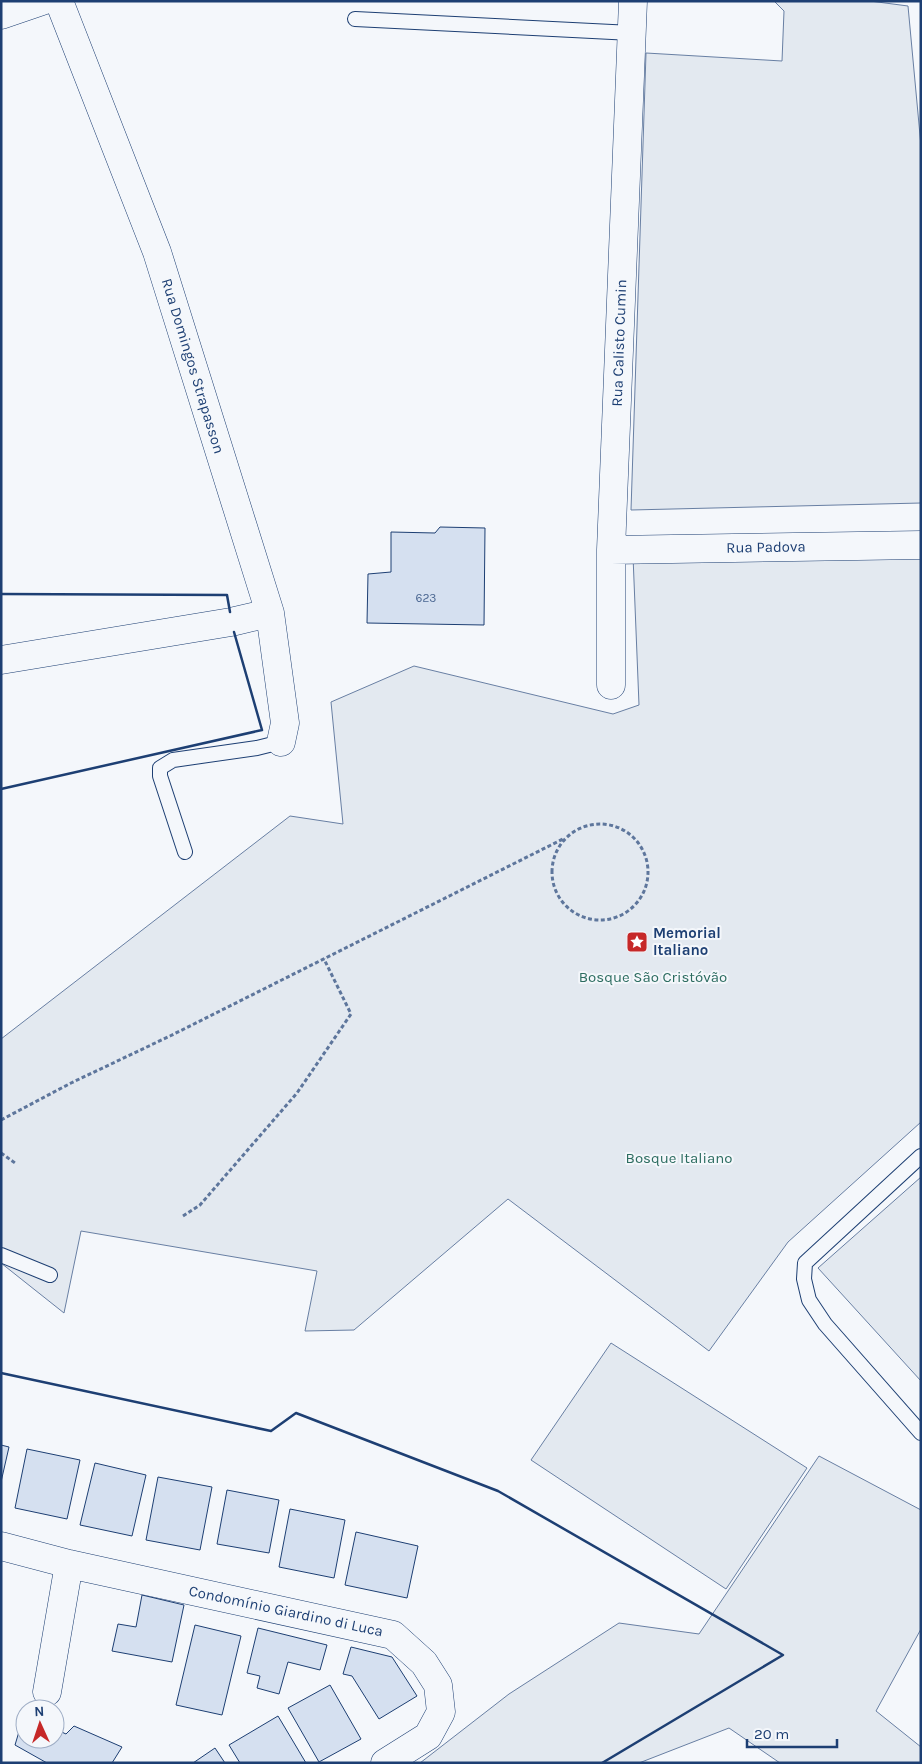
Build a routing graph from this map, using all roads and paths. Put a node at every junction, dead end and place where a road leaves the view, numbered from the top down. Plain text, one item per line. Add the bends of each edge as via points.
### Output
1 (42, 1) edge
2 (59, 1) edge
3 (632, 1) edge
4 (1, 15) edge
5 (355, 19) dead end
6 (632, 33) junction
7 (921, 545) edge
8 (610, 550) junction
9 (270, 613) junction
10 (1, 660) edge
11 (611, 685) dead end
12 (281, 742) joint
13 (563, 839) junction
14 (185, 852) dead end
15 (324, 959) junction
16 (1, 1120) edge
17 (1, 1153) edge
18 (921, 1156) edge
19 (15, 1163) dead end
20 (183, 1216) dead end
21 (1, 1255) edge
22 (50, 1275) dead end
23 (921, 1433) edge
24 (1, 1546) edge
25 (69, 1564) junction
26 (47, 1692) dead end
27 (385, 1763) edge

1 - 4 street
2 - 9 street, Rua Domingos Strapasson via 157,252
3 - 6 street, Rua Calisto Cumin
5 - 6 lane
6 - 8 street, Rua Calisto Cumin
7 - 8 street, Rua Padova
8 - 11 street, Rua Calisto Cumin
9 - 10 street
9 - 12 street, Rua Domingos Strapasson via 285,723
12 - 14 lane via 173,760 160,768
13 - 13 path via 578,828 593,824 609,824 624,829 637,839 649,868 648,884 641,898 629,911 613,919 595,920 578,916 564,905 554,889 551,872 554,854
13 - 15 path
15 - 16 path
15 - 20 path via 351,1014 297,1093 200,1205
17 - 19 path
18 - 23 lane via 805,1264 804,1280 809,1300 825,1324
21 - 22 lane
24 - 25 street, Condomínio Giardino di Luca
25 - 26 street
25 - 27 street, Condomínio Giardino di Luca via 392,1635 424,1663 438,1686 441,1712 428,1736

